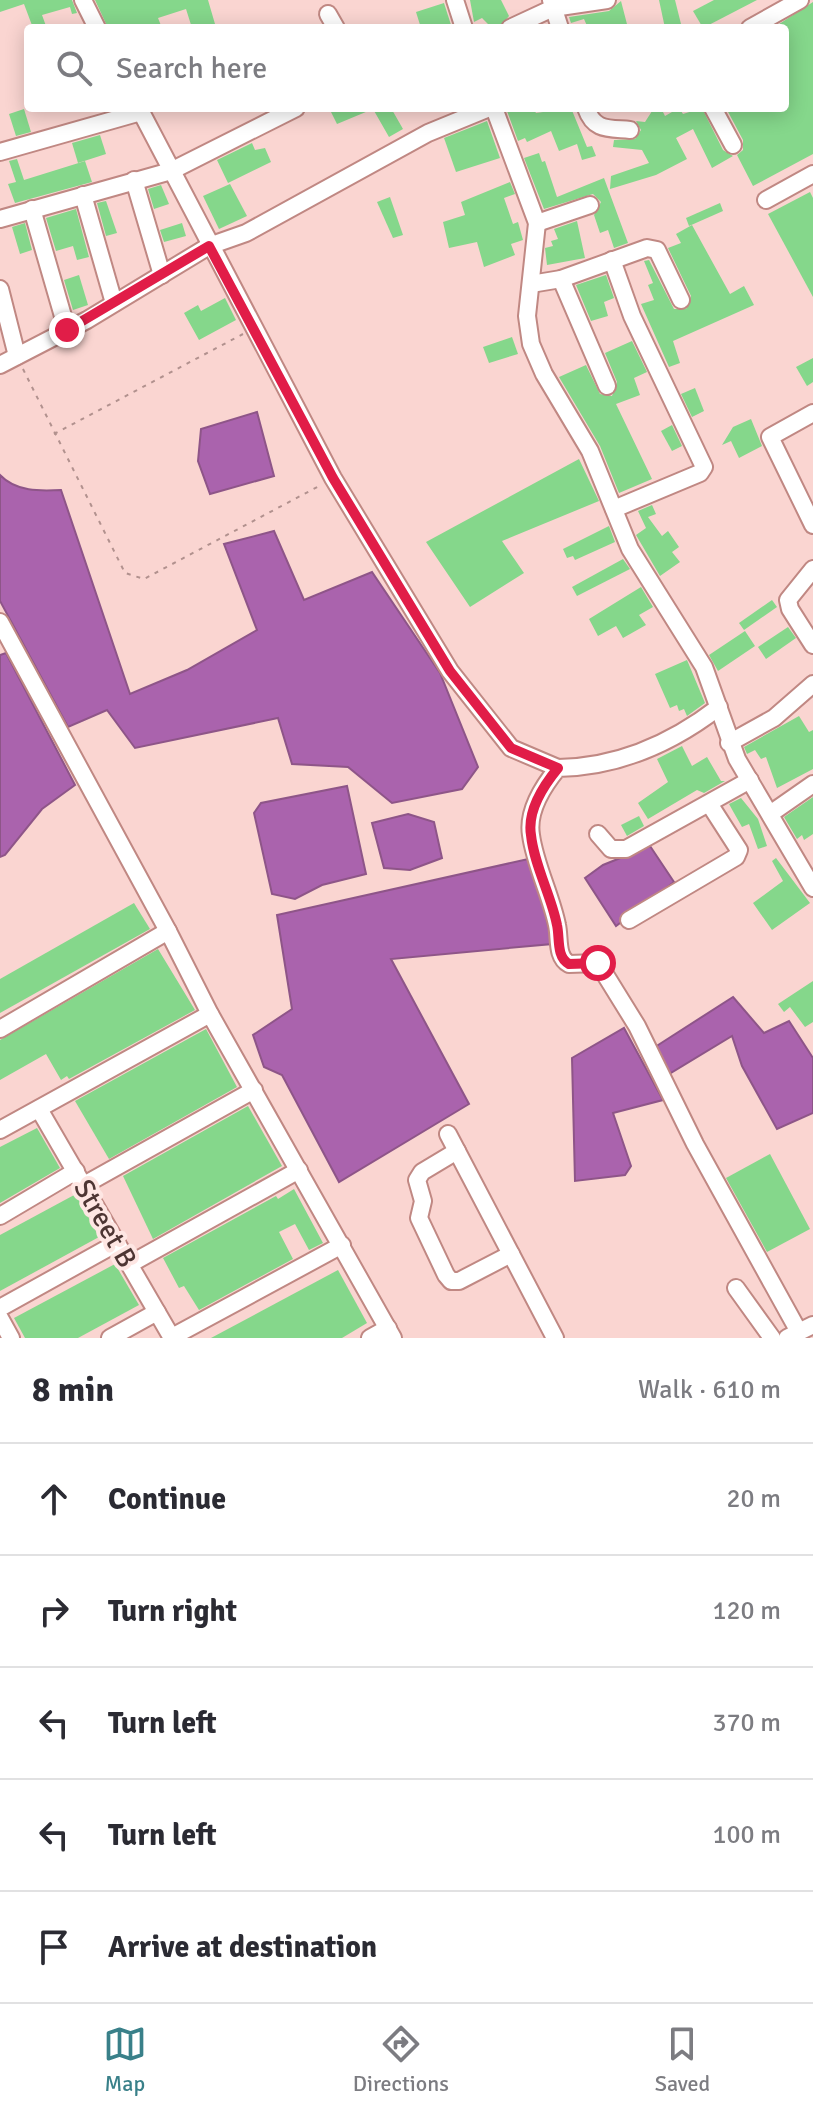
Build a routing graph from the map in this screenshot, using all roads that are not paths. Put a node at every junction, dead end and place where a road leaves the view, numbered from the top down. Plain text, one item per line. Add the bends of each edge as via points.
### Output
1 (83, 0) edge
2 (455, 0) edge
3 (607, 0) edge
4 (800, 0) edge
5 (552, 4) edge
6 (95, 24) edge
7 (463, 24) edge
8 (517, 24) edge
9 (559, 24) edge
10 (757, 24) edge
11 (133, 112) edge
12 (141, 112) edge
13 (285, 112) edge
14 (482, 112) edge
15 (494, 112) edge
16 (588, 112) edge
17 (715, 112) edge
18 (630, 130) dead end
19 (733, 145) dead end
20 (0, 152) edge
21 (171, 171) junction
22 (813, 174) edge
23 (134, 180) junction
24 (83, 195) junction
25 (766, 200) dead end
26 (590, 205) dead end
27 (32, 209) junction
28 (0, 219) edge
29 (537, 223) junction
30 (209, 246) junction
31 (612, 260) junction
32 (162, 275) junction
33 (561, 279) junction
34 (531, 284) junction
35 (0, 289) edge
36 (681, 300) dead end
37 (114, 303) junction
38 (67, 330) junction
39 (17, 356) junction
40 (0, 365) edge
41 (607, 386) dead end
42 (813, 413) edge
43 (614, 509) junction
44 (813, 525) edge
45 (813, 569) edge
46 (0, 622) edge
47 (813, 645) edge
48 (813, 684) edge
49 (719, 707) junction
50 (729, 743) junction
51 (558, 768) junction
52 (750, 780) junction
53 (813, 784) edge
54 (710, 805) junction
55 (770, 814) junction
56 (598, 834) dead end
57 (813, 888) edge
58 (629, 920) dead end
59 (168, 931) junction
60 (210, 1014) junction
61 (0, 1029) edge
62 (254, 1090) junction
63 (39, 1109) junction
64 (0, 1130) edge
65 (448, 1134) dead end
66 (457, 1151) junction
67 (299, 1170) junction
68 (80, 1178) junction
69 (0, 1216) edge
70 (117, 1243) junction
71 (342, 1245) junction
72 (511, 1254) junction
73 (130, 1264) junction
74 (736, 1288) dead end
75 (0, 1308) edge
76 (157, 1312) junction
77 (0, 1318) edge
78 (800, 1332) edge
79 (390, 1333) edge
80 (172, 1337) edge
81 (11, 1338) edge
82 (110, 1338) edge
83 (370, 1338) edge
84 (555, 1338) edge
85 (772, 1338) edge

1 - 6 street
2 - 7 street
3 - 5 street
4 - 10 street
5 - 8 street
5 - 9 street
11 - 20 street
12 - 21 street
13 - 21 street
14 - 30 street via 428,133 246,233
15 - 29 street
16 - 18 street via 598,127
17 - 19 street
21 - 23 street
21 - 30 street
22 - 25 street
23 - 24 street
23 - 32 street
24 - 27 street
24 - 37 street
26 - 29 street
27 - 28 street
27 - 38 street
29 - 34 street
30 - 32 street
30 - 51 street via 333,478 450,671 511,748
31 - 33 street
31 - 36 street via 647,248 657,250
31 - 43 street via 645,345 704,467
32 - 37 street
33 - 34 street
33 - 41 street
34 - 43 street via 531,344 590,451
35 - 39 street
37 - 38 street
38 - 39 street
39 - 40 street
42 - 44 street via 770,437
43 - 49 street via 630,549 704,667
45 - 47 street via 788,600
46 - 59 street
48 - 50 street via 774,718
49 - 50 street
49 - 51 street via 654,747 612,763
50 - 52 street
51 - 78 street via 534,808 530,834 556,919 560,956 569,964 598,963
52 - 54 street
52 - 55 street
53 - 55 street
54 - 56 street via 626,849 611,849
54 - 58 street via 739,850 736,857
55 - 57 street
59 - 60 street
59 - 61 street
60 - 62 street
60 - 63 street
62 - 67 street
62 - 68 street
63 - 64 street
63 - 68 street, Street B
65 - 66 street
66 - 72 street
66 - 72 street via 417,1180 423,1201 419,1218 446,1275 459,1281
67 - 71 street
67 - 73 street
68 - 69 street
68 - 70 street, Street B
70 - 73 street, Street B
70 - 75 street
71 - 79 street
71 - 80 street
72 - 84 street
73 - 76 street, Street B
74 - 85 street
76 - 80 street, Street B
76 - 82 street
77 - 81 street
79 - 83 street

